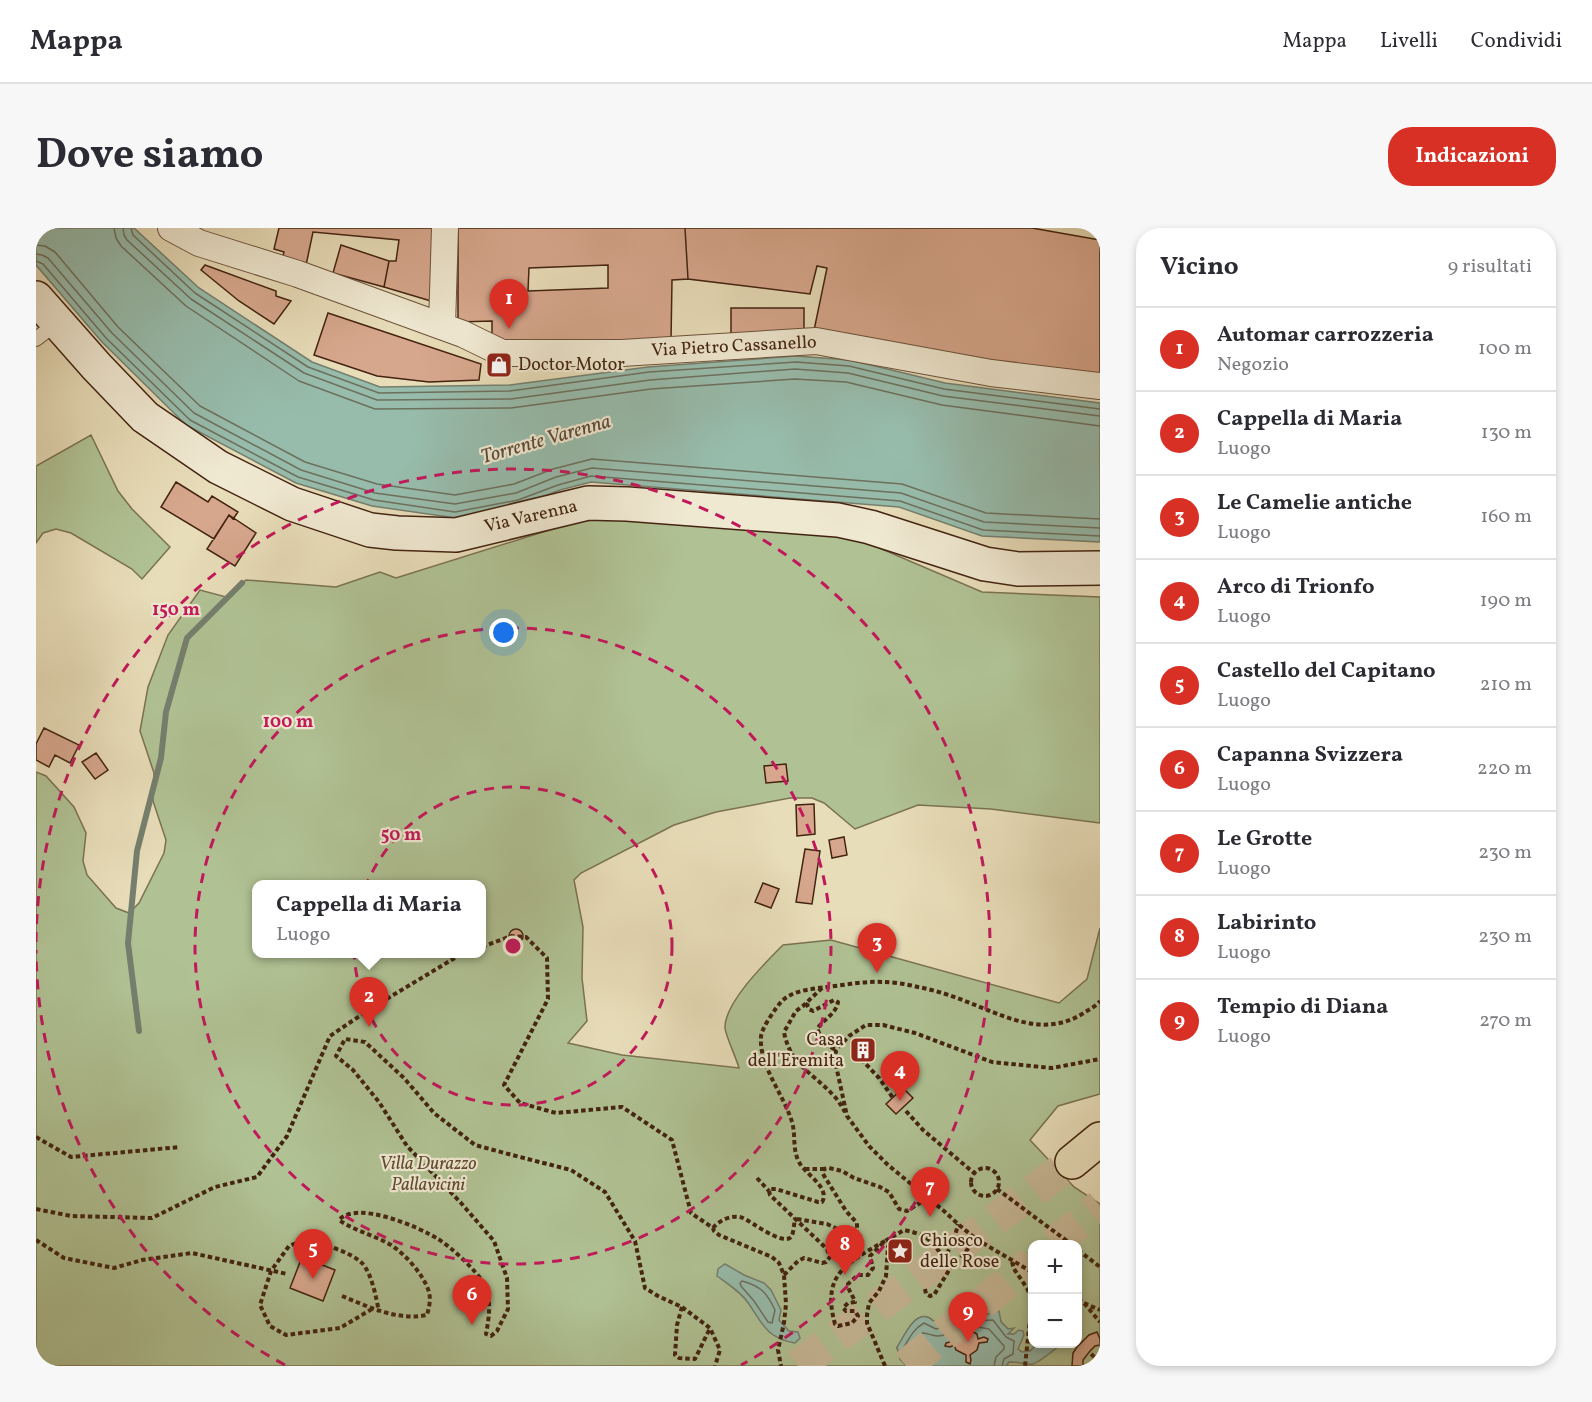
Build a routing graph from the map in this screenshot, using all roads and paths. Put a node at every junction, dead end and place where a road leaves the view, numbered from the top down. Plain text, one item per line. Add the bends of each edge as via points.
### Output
1 (171, 228) edge
2 (445, 228) edge
3 (36, 298) edge
4 (442, 326) junction
5 (46, 331) edge
6 (1100, 386) edge
7 (1100, 568) edge
8 (486, 945) edge
9 (455, 958) edge
10 (822, 988) junction
11 (810, 999) junction
12 (1100, 1001) edge
13 (849, 1036) junction
14 (855, 1041) dead end
15 (836, 1050) junction
16 (861, 1059) dead end
17 (1100, 1059) edge
18 (892, 1098) dead end
19 (906, 1112) dead end
20 (847, 1116) junction
21 (36, 1137) edge
22 (1100, 1139) edge
23 (180, 1147) dead end
24 (1072, 1162) tunnel mouth
25 (805, 1169) junction
26 (824, 1169) junction
27 (974, 1173) junction
28 (758, 1178) dead end
29 (997, 1190) junction
30 (769, 1191) junction
31 (928, 1198) junction
32 (36, 1209) edge
33 (796, 1219) junction
34 (958, 1224) junction
35 (713, 1228) junction
36 (892, 1236) junction
37 (976, 1239) junction
38 (36, 1240) edge
39 (1064, 1240) edge
40 (885, 1241) junction
41 (1082, 1254) edge
42 (1011, 1261) junction
43 (1100, 1267) edge
44 (271, 1270) junction
45 (1028, 1270) edge
46 (287, 1274) dead end
47 (784, 1275) junction
48 (925, 1289) dead end
49 (342, 1296) dead end
50 (1084, 1303) joint
51 (682, 1307) junction
52 (372, 1309) junction
53 (1100, 1310) edge
54 (379, 1312) junction
55 (1100, 1322) edge
56 (710, 1328) junction
57 (1091, 1354) dead end
58 (1100, 1362) edge
59 (715, 1366) edge
60 (781, 1366) edge
61 (885, 1366) edge
62 (1025, 1366) edge

1 - 4 street, Via Pietro Cassanello via 199,243
2 - 4 street
3 - 5 street, Via Varenna
4 - 6 street, Via Pietro Cassanello via 502,353 622,353 816,341 991,373
5 - 7 street, Via Varenna via 145,417 218,467 292,504 370,530 456,535 588,503 627,504 838,520 985,564 1018,569
8 - 35 path via 511,936 526,937 547,958 548,999 504,1085 520,1103 556,1113 622,1107 672,1140 691,1213
9 - 32 path via 330,1036 287,1136 258,1178 215,1187 152,1218 71,1216
10 - 11 path
10 - 12 path via 882,982 916,986 1032,1025 1055,1025 1074,1019
10 - 25 path via 792,994 782,1001 760,1035 762,1053 793,1123 795,1150
11 - 15 path via 807,1005 813,1011 834,1000 838,1002 818,1029 825,1044
11 - 20 path via 796,1011 784,1032 786,1044 794,1058 836,1098
13 - 14 path
13 - 15 path
13 - 17 path via 866,1025 883,1025 993,1062 1052,1068
15 - 20 path
16 - 18 path
19 - 27 path
20 - 31 path via 869,1146
21 - 23 path via 71,1157
22 - 24 highway
25 - 26 path
25 - 30 path via 824,1194 822,1202 776,1189
26 - 31 path via 880,1187 889,1192 899,1209 907,1211
26 - 33 path via 826,1181 857,1223 857,1231 852,1235 827,1224
27 - 29 path via 991,1168 999,1177
27 - 29 path via 971,1186 980,1195
28 - 30 path
29 - 39 path
30 - 33 path
31 - 34 path
33 - 35 path via 792,1236 785,1239 743,1218 717,1223
33 - 47 path via 827,1249 830,1257 822,1263 804,1258
34 - 36 path via 946,1256 916,1232 904,1230
34 - 37 path
35 - 47 path via 719,1235 771,1257
36 - 40 path
36 - 61 path via 886,1276 867,1315
37 - 42 path
37 - 48 path via 951,1267 934,1295 926,1294
38 - 44 path via 64,1258 114,1268 192,1253
40 - 40 path via 870,1256 873,1268 868,1275 858,1275 848,1284 855,1302 843,1308 858,1316 852,1323 838,1326 831,1290 840,1271 851,1260
41 - 43 path
42 - 45 path
42 - 62 path via 1032,1300
44 - 46 path
44 - 52 path via 260,1305 270,1326 286,1335 340,1328
44 - 54 path via 290,1246 306,1239 346,1253 363,1264 373,1284
47 - 60 path via 786,1304 778,1350
49 - 52 path
50 - 53 path
50 - 55 path
51 - 54 path via 645,1288 634,1241 605,1192 571,1170 475,1145 434,1113 365,1042 345,1039 336,1056 379,1102 407,1146 494,1241 507,1278 508,1309 491,1336 486,1334 489,1303 484,1284 440,1239 412,1225 358,1212 344,1215 339,1220 392,1246 417,1268 429,1291 427,1315 415,1318
51 - 56 path
51 - 56 path via 676,1325 675,1355 679,1358 694,1359
52 - 54 path
56 - 59 path via 720,1350
57 - 58 path

